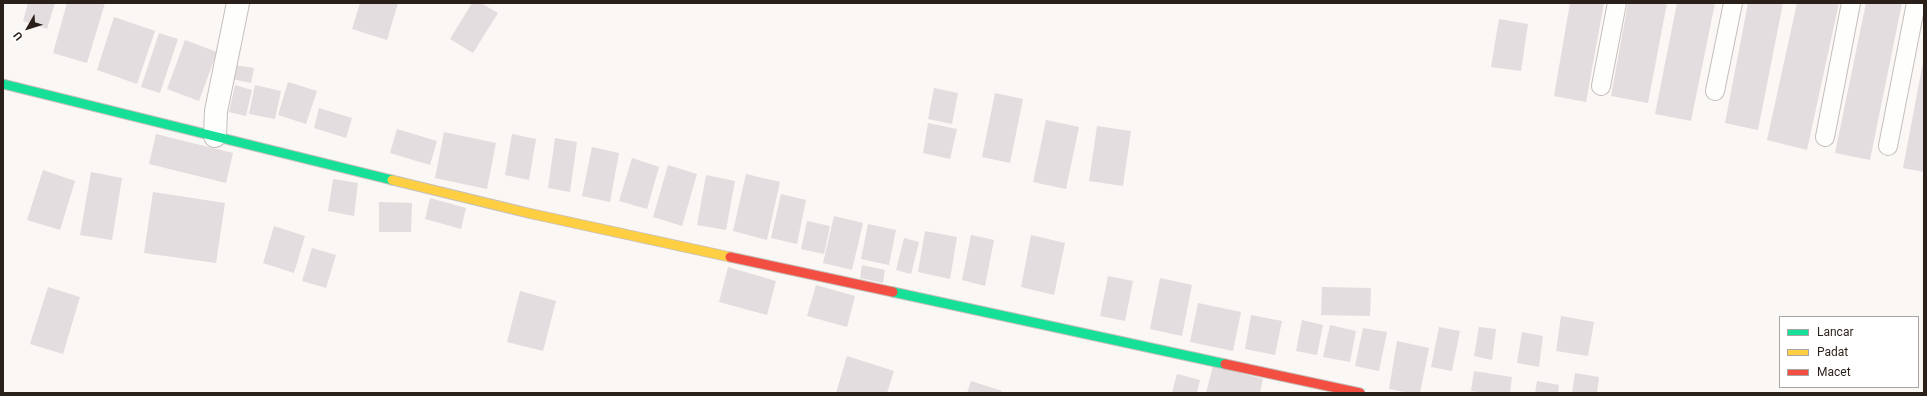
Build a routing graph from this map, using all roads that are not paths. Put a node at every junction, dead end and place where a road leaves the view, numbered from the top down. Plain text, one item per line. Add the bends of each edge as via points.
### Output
1 (238, 3) edge
2 (1618, 3) edge
3 (1733, 3) edge
4 (1851, 3) edge
5 (1916, 3) edge
6 (3, 84) edge
7 (1601, 86) dead end
8 (1715, 91) dead end
9 (215, 136) junction
10 (1825, 137) dead end
11 (1888, 146) dead end
12 (1360, 393) edge

1 - 9 street via 216,111
2 - 7 lane
3 - 8 lane
4 - 10 lane
5 - 11 lane
6 - 9 street
9 - 12 street via 528,213

